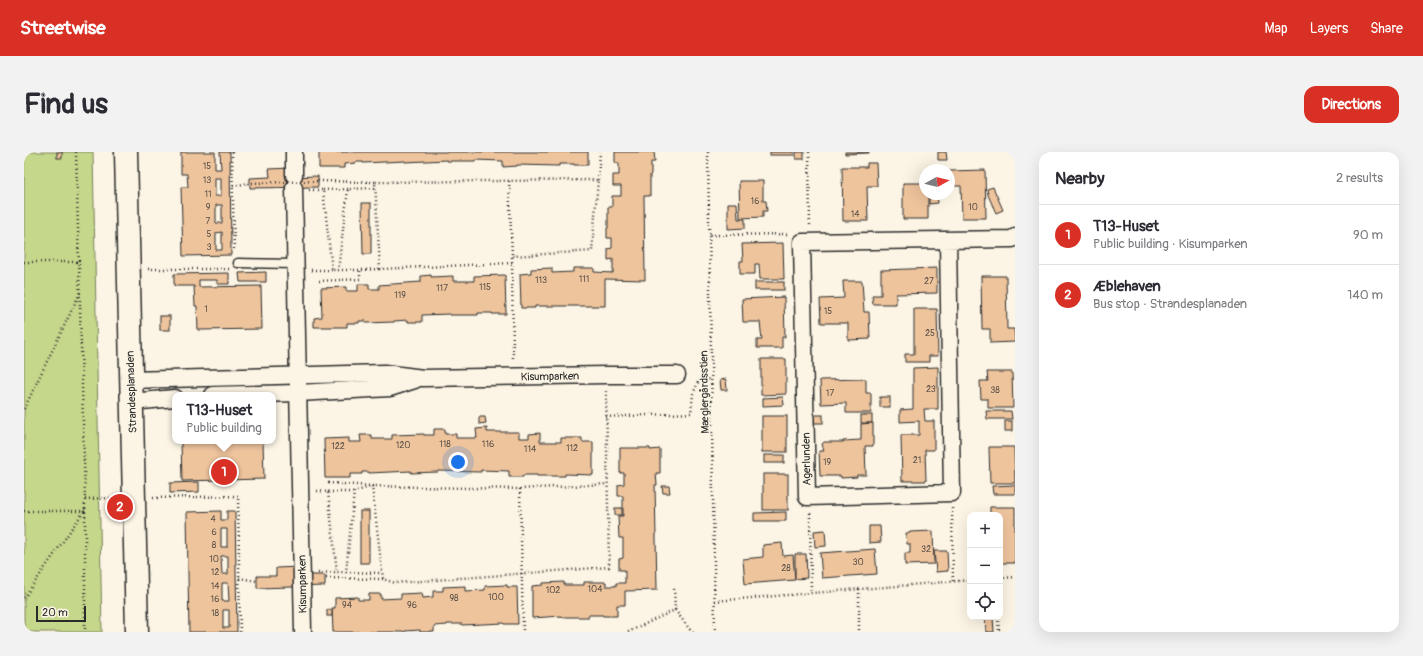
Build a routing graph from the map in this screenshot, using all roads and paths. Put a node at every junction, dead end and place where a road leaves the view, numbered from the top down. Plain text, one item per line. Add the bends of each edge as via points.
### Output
1 (76, 152) edge
2 (126, 152) edge
3 (232, 152) edge
4 (294, 152) edge
5 (600, 152) edge
6 (708, 152) edge
7 (809, 152) edge
8 (598, 180) junction
9 (509, 181) junction
10 (375, 182) junction
11 (294, 185) junction
12 (233, 186) junction
13 (376, 188) junction
14 (348, 189) junction
15 (323, 190) junction
16 (710, 235) junction
17 (1015, 237) edge
18 (948, 240) junction
19 (806, 242) junction
20 (234, 254) dead end
21 (512, 256) junction
22 (24, 262) edge
23 (79, 262) junction
24 (512, 263) junction
25 (296, 264) junction
26 (236, 266) joint
27 (128, 269) junction
28 (380, 269) junction
29 (320, 270) dead end
30 (332, 270) junction
31 (338, 270) junction
32 (360, 270) junction
33 (319, 281) dead end
34 (80, 292) junction
35 (298, 375) junction
36 (606, 375) junction
37 (677, 376) dead end
38 (512, 377) junction
39 (423, 378) junction
40 (711, 379) junction
41 (130, 380) junction
42 (298, 393) junction
43 (276, 394) edge
44 (172, 398) edge
45 (131, 402) junction
46 (24, 409) edge
47 (606, 417) junction
48 (328, 483) dead end
49 (607, 484) junction
50 (372, 486) junction
51 (520, 489) junction
52 (300, 491) junction
53 (328, 492) junction
54 (354, 492) junction
55 (952, 493) junction
56 (810, 497) junction
57 (126, 498) junction
58 (85, 499) junction
59 (24, 511) edge
60 (84, 511) junction
61 (336, 572) junction
62 (346, 572) junction
63 (325, 573) dead end
64 (382, 573) junction
65 (522, 574) junction
66 (1015, 577) edge
67 (239, 578) junction
68 (326, 578) dead end
69 (1003, 578) edge
70 (383, 579) junction
71 (967, 580) edge
72 (257, 582) dead end
73 (953, 582) junction
74 (674, 586) dead end
75 (859, 589) junction
76 (811, 593) junction
77 (24, 598) edge
78 (715, 601) junction
79 (675, 610) junction
80 (998, 620) edge
81 (85, 632) edge
82 (137, 632) edge
83 (240, 632) edge
84 (303, 632) edge
85 (523, 632) edge
86 (628, 632) edge
87 (695, 632) edge
88 (715, 632) edge
89 (859, 632) edge
90 (999, 632) edge

1 - 23 path
2 - 27 street, Strandesplanaden
3 - 12 path
4 - 11 street, Kisumparken
5 - 8 path
6 - 16 path, Mæglergårdsstien
7 - 19 path
8 - 9 path
8 - 21 path via 592,251
9 - 10 path
9 - 21 path
10 - 12 path, bridge via 318,181 248,183
10 - 13 path
11 - 15 path
11 - 25 street, Kisumparken
12 - 20 path
13 - 14 path
13 - 28 path
14 - 15 path
14 - 31 path
15 - 30 path
16 - 19 path via 793,234
16 - 40 path, Mæglergårdsstien
17 - 18 street
18 - 19 street
18 - 55 street
19 - 56 street, Agerlunden via 807,497
21 - 24 path
22 - 23 path
23 - 34 path
24 - 28 path
24 - 38 path
25 - 26 lane
25 - 35 street, Kisumparken
26 - 27 path
27 - 41 street, Strandesplanaden
28 - 32 path
29 - 30 path
30 - 31 path
31 - 32 path
32 - 33 path via 360,279
34 - 46 path
34 - 58 path
35 - 39 street, Kisumparken via 384,373
35 - 41 street, Kisumparken
35 - 42 street, Kisumparken
36 - 37 street, Kisumparken
36 - 38 street, Kisumparken
36 - 47 path
38 - 39 street, Kisumparken
39 - 42 street, Kisumparken via 390,388
40 - 47 path via 699,380 693,394 691,413
40 - 78 path, Mæglergårdsstien
41 - 45 street, Strandesplanaden
42 - 43 street, Kisumparken
42 - 52 street, Kisumparken
44 - 45 street
45 - 57 street, Strandesplanaden
47 - 49 path
48 - 50 path
49 - 51 path
49 - 65 path via 609,567
50 - 51 path
50 - 54 path
50 - 64 path
51 - 65 path
52 - 53 path
52 - 84 street, Kisumparken
53 - 54 path
53 - 61 path
54 - 62 path
55 - 56 street, Agerlunden
55 - 73 path
56 - 76 path
57 - 58 path
57 - 67 path via 238,496
57 - 82 street, Strandesplanaden
58 - 60 path
59 - 60 path
60 - 77 path
60 - 81 path
61 - 62 path
61 - 63 path
62 - 64 path
64 - 70 path
65 - 70 path via 395,583
65 - 85 path
66 - 69 path
67 - 72 path
67 - 83 path
68 - 70 path
71 - 73 path
73 - 75 path
74 - 79 path
75 - 76 path
75 - 89 path
76 - 78 path
78 - 88 path, Mæglergårdsstien
79 - 86 path
79 - 87 path via 691,631
80 - 90 path

